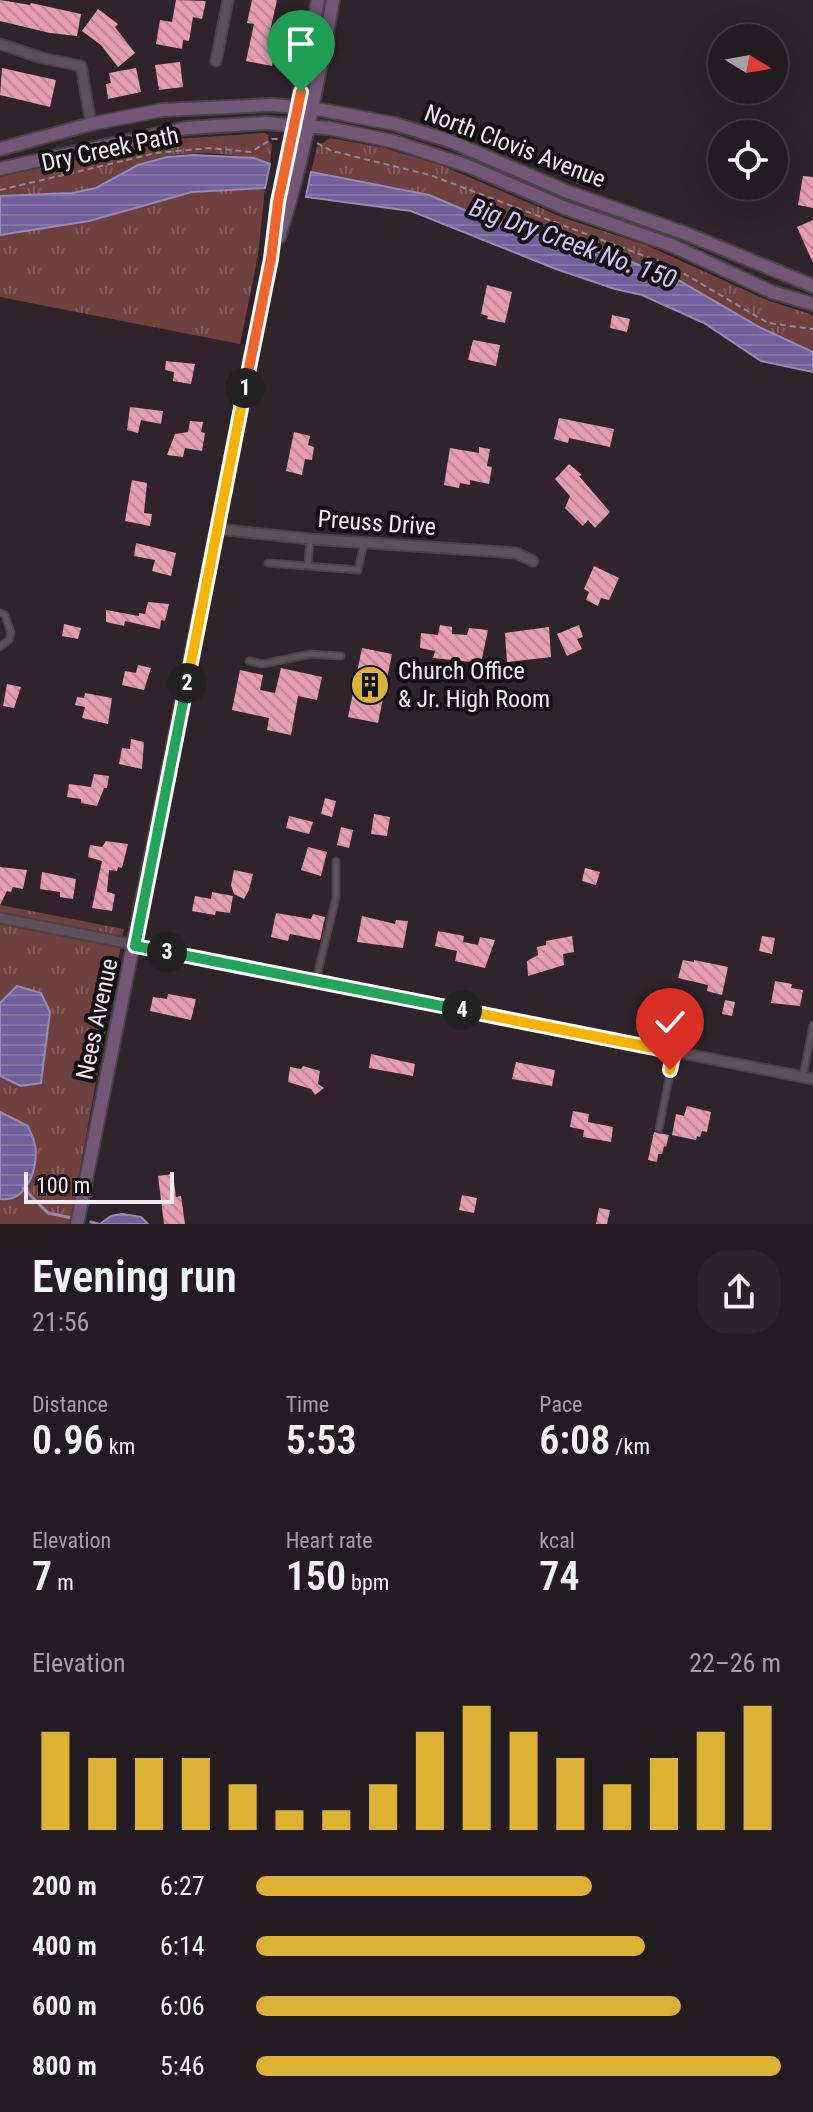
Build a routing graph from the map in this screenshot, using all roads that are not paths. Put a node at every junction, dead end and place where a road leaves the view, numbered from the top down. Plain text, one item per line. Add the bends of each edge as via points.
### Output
1 (228, 0) edge
2 (318, 0) edge
3 (333, 0) edge
4 (0, 44) edge
5 (216, 61) dead end
6 (297, 106) junction
7 (312, 108) junction
8 (91, 124) junction
9 (294, 124) junction
10 (308, 126) junction
11 (0, 149) edge
12 (0, 169) edge
13 (271, 259) junction
14 (813, 286) edge
15 (813, 304) edge
16 (217, 529) junction
17 (310, 539) junction
18 (364, 542) junction
19 (533, 561) dead end
20 (268, 563) dead end
21 (308, 564) junction
22 (0, 613) edge
23 (0, 647) edge
24 (341, 656) dead end
25 (249, 661) dead end
26 (336, 861) dead end
27 (0, 918) edge
28 (135, 946) junction
29 (316, 981) junction
30 (813, 1025) edge
31 (674, 1052) junction
32 (808, 1078) edge
33 (659, 1129) dead end
34 (77, 1224) edge

1 - 5 street
2 - 6 main road, Nees Avenue
3 - 7 main road, Nees Avenue
4 - 8 street via 81,66
6 - 7 main road, North Clovis Avenue
6 - 8 main road, North Clovis Avenue via 162,110
6 - 9 main road, Nees Avenue
7 - 10 main road, Nees Avenue
7 - 14 main road, North Clovis Avenue via 450,141
8 - 11 main road, North Clovis Avenue
9 - 10 main road, North Clovis Avenue
9 - 12 main road, North Clovis Avenue via 186,128
9 - 13 main road, Nees Avenue
10 - 13 main road, Nees Avenue
10 - 15 main road, North Clovis Avenue via 392,141 468,166 671,245 772,292
13 - 16 main road, Nees Avenue
16 - 17 street, Preuss Drive
16 - 28 main road, Nees Avenue
17 - 18 street, Preuss Drive
17 - 21 lane
18 - 19 street, Preuss Drive via 516,553
18 - 21 lane via 358,570
20 - 21 lane
22 - 23 lane via 11,633
24 - 25 lane
26 - 29 lane via 336,897
27 - 28 street
28 - 29 street
28 - 34 main road, Nees Avenue
29 - 31 street
30 - 32 lane
31 - 32 street
31 - 33 lane

